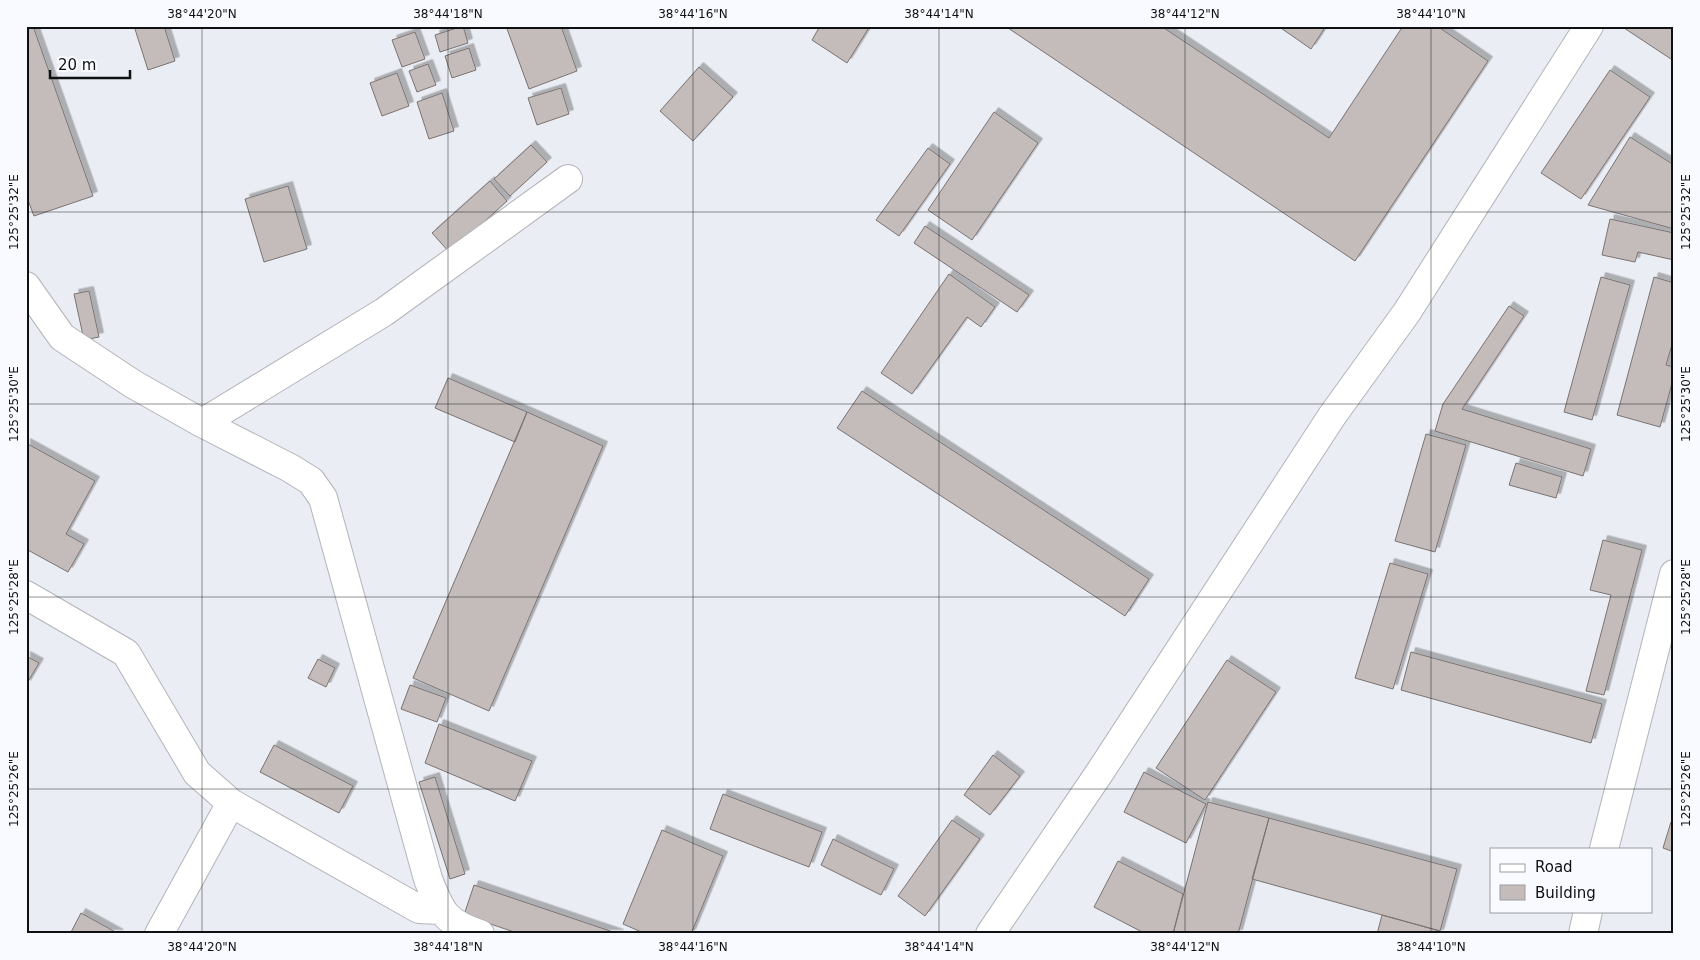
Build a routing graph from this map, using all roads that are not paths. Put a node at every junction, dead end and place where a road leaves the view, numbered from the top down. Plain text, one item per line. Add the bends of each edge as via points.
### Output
1 (1589, 26) edge
2 (568, 179) dead end
3 (26, 286) edge
4 (202, 423) junction
5 (1674, 574) edge
6 (26, 595) edge
7 (231, 803) junction
8 (1604, 848) edge
9 (440, 910) junction
10 (1588, 912) edge
11 (159, 934) edge
12 (480, 934) edge
13 (990, 934) edge
14 (1583, 934) edge

1 - 13 street via 1407,312 1332,416 1100,772
2 - 4 street via 384,312
3 - 4 street via 62,337 133,384
4 - 9 street via 311,481 323,498 426,870
5 - 8 street
6 - 7 street via 126,653 197,774
7 - 9 street via 419,909
7 - 11 street
9 - 12 street via 462,928
10 - 14 street

